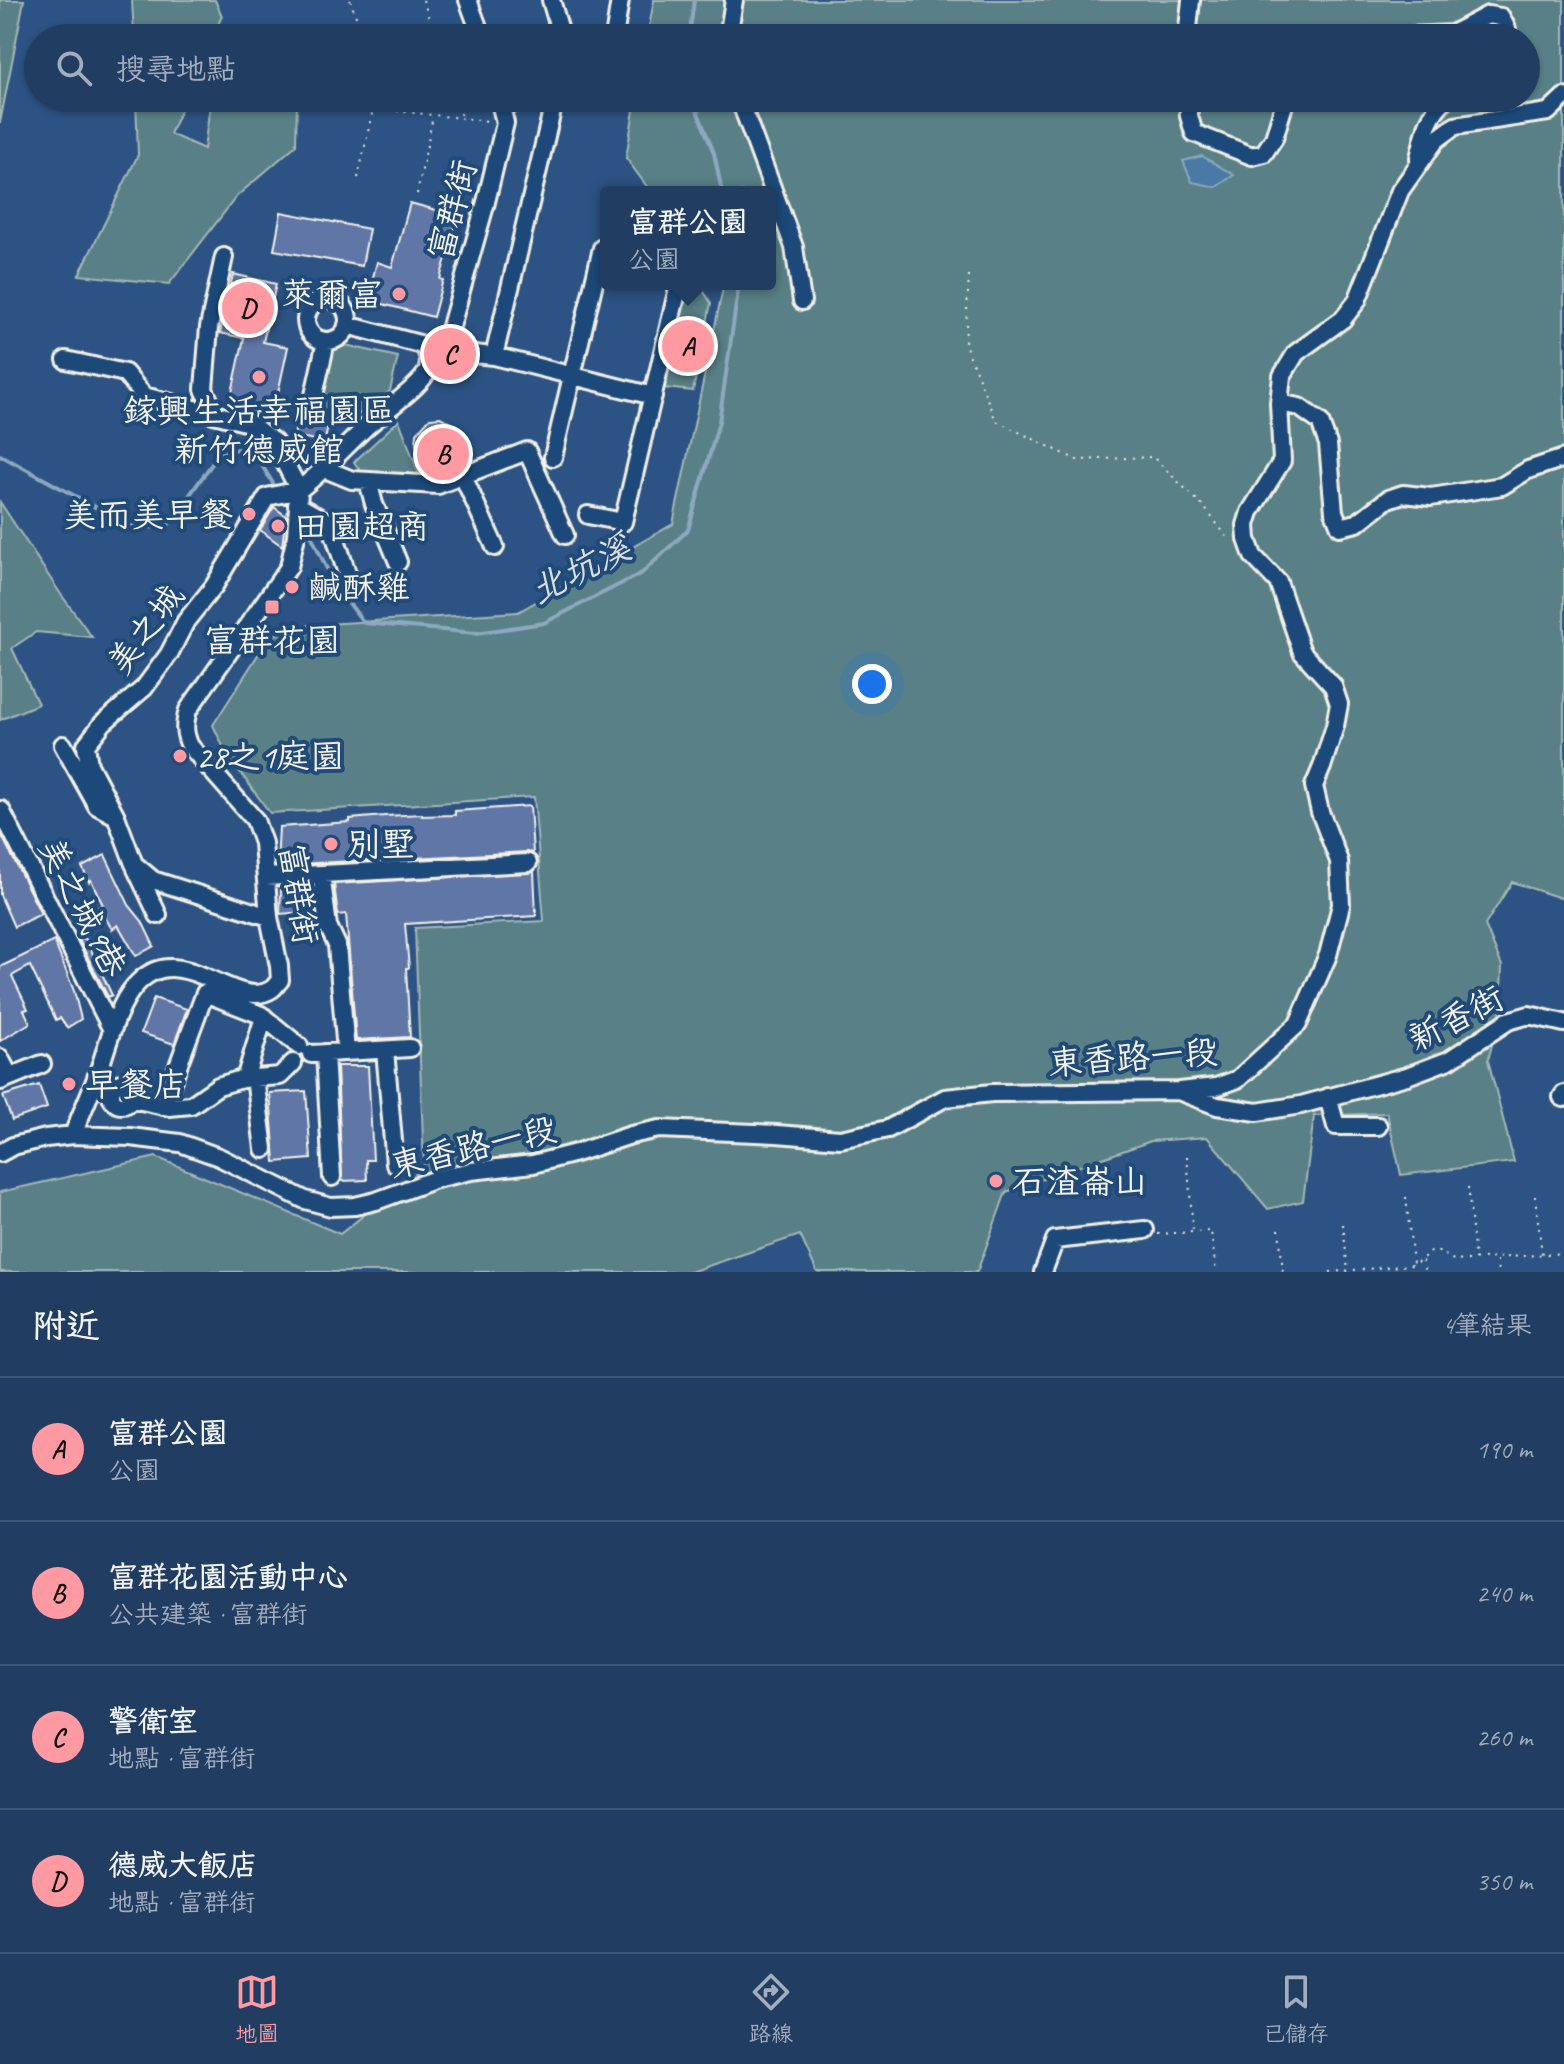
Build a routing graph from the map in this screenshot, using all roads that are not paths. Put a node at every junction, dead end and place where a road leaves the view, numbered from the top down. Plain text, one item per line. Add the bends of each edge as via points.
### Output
1 (468, 0) edge
2 (551, 0) edge
3 (620, 0) edge
4 (734, 0) edge
5 (1191, 0) edge
6 (477, 24) edge
7 (558, 24) edge
8 (616, 24) edge
9 (730, 24) edge
10 (1188, 24) edge
11 (1471, 24) edge
12 (1504, 24) edge
13 (1564, 97) edge
14 (501, 112) edge
15 (552, 112) edge
16 (744, 112) edge
17 (1189, 112) edge
18 (1282, 112) edge
19 (1434, 112) edge
20 (1418, 163) junction
21 (771, 186) edge
22 (776, 198) edge
23 (600, 256) edge
24 (224, 257) dead end
25 (678, 290) edge
26 (802, 301) dead end
27 (347, 325) junction
28 (448, 337) junction
29 (326, 341) junction
30 (428, 352) junction
31 (463, 353) junction
32 (494, 356) junction
33 (66, 360) dead end
34 (428, 370) junction
35 (572, 375) junction
36 (653, 396) junction
37 (1279, 403) junction
38 (311, 409) dead end
39 (215, 414) junction
40 (553, 457) dead end
41 (1564, 458) edge
42 (325, 469) junction
43 (463, 476) junction
44 (368, 481) junction
45 (298, 498) junction
46 (588, 515) dead end
47 (565, 535) dead end
48 (495, 547) dead end
49 (398, 562) dead end
50 (351, 586) dead end
51 (63, 745) dead end
52 (1, 810) edge
53 (116, 816) junction
54 (528, 863) dead end
55 (134, 864) junction
56 (321, 874) junction
57 (266, 877) junction
58 (158, 915) dead end
59 (269, 917) junction
60 (264, 1017) junction
61 (1564, 1023) edge
62 (112, 1030) junction
63 (410, 1048) dead end
64 (385, 1050) junction
65 (346, 1052) junction
66 (307, 1054) junction
67 (0, 1058) edge
68 (42, 1064) dead end
69 (5, 1079) edge
70 (250, 1079) junction
71 (93, 1085) junction
72 (1179, 1091) junction
73 (1328, 1097) junction
74 (163, 1106) junction
75 (1378, 1126) dead end
76 (73, 1135) junction
77 (264, 1149) dead end
78 (0, 1153) edge
79 (395, 1164) dead end
80 (332, 1177) dead end
81 (1145, 1230) road end
82 (1043, 1272) edge

1 - 6 street
2 - 7 street
3 - 8 street
4 - 9 street
5 - 10 street
11 - 12 street via 1488,15 1501,17
13 - 20 street via 1548,112 1455,126
14 - 28 street, 富群街 via 486,202
15 - 32 street
16 - 21 street
17 - 18 street via 1194,133 1252,156 1264,153
19 - 20 street via 1426,125
20 - 37 street via 1400,191 1357,301 1343,319 1296,353 1282,376
22 - 26 street via 794,247
23 - 35 street
24 - 39 street via 209,327 204,389
25 - 36 street
27 - 29 street via 339,337
27 - 29 street via 346,312 337,302 324,299 313,304 306,323 313,335
27 - 30 street via 416,342
28 - 30 street
28 - 31 street
29 - 38 street
30 - 34 street
31 - 32 street
31 - 34 street via 446,367
32 - 35 street
33 - 39 street via 125,373 144,396
34 - 42 street
35 - 36 street
35 - 40 street
36 - 46 street via 623,522
37 - 41 street via 1299,407 1320,422 1340,527 1357,523 1403,494 1431,497 1502,486
37 - 72 street, 東香路一段 via 1282,461 1250,512 1247,539 1253,556 1278,582 1302,652 1333,686 1339,704 1314,786 1339,861 1341,905 1328,955 1298,1024 1238,1079
39 - 45 street via 249,423 274,442
42 - 44 street
42 - 45 street
43 - 44 street via 438,485
43 - 47 street via 527,451
43 - 48 street
44 - 49 street
45 - 50 street via 331,524
45 - 53 street, 美之城 via 267,497 169,654 144,688 86,745 89,765
45 - 57 street, 富群街 via 289,567 185,721 190,746 255,820
51 - 53 street via 97,806
52 - 62 street, 美之城9巷
53 - 55 street, 美之城
54 - 56 street
55 - 58 street, 美之城
55 - 59 street via 153,880
56 - 57 street
56 - 65 street via 328,926 337,945
57 - 59 street, 富群街
59 - 62 street, 富群街 via 280,980 271,990 242,993 179,967 157,971 144,976 129,994
60 - 66 street
60 - 70 street
60 - 74 street via 205,993
61 - 73 street, 新香街 via 1529,1015 1508,1021 1449,1060
62 - 71 street, 富群街
63 - 64 street
64 - 65 street
64 - 79 street
65 - 66 street
66 - 70 street via 280,1076
66 - 80 street
67 - 69 street
68 - 69 street
70 - 74 street via 218,1086 191,1105
70 - 77 street
71 - 74 street via 111,1091 117,1104 132,1099
71 - 76 street, 富群街
72 - 73 street, 新香街 via 1217,1106 1257,1112
72 - 76 street, 東香路一段 via 967,1094 945,1098 888,1129 840,1139 659,1129 533,1164 471,1171 376,1201 331,1207 180,1143
73 - 75 street via 1336,1126
76 - 78 street, 東香路一段
81 - 82 street via 1055,1240

